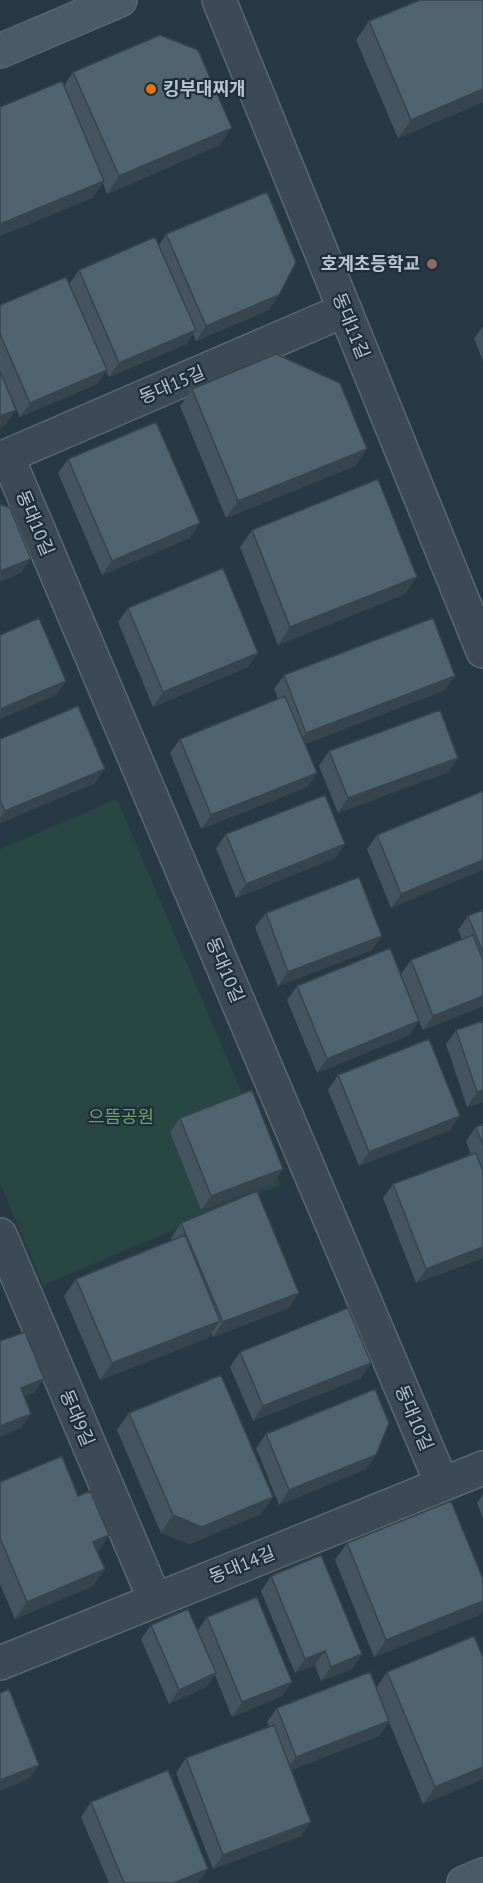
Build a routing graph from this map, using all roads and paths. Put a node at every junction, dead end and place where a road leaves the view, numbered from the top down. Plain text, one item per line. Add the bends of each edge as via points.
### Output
1 (120, 0) edge
2 (219, 0) edge
3 (0, 51) edge
4 (345, 310) junction
5 (3, 458) edge
6 (483, 651) edge
7 (0, 1235) edge
8 (483, 1467) edge
9 (442, 1484) junction
10 (155, 1600) junction
11 (0, 1663) edge
12 (483, 1875) edge
13 (464, 1883) edge

1 - 3 street
2 - 4 street, 동대11길
4 - 5 street, 동대15길
4 - 6 street, 동대11길
5 - 9 street, 동대10길
7 - 10 street, 동대9길
8 - 9 street, 동대14길
9 - 10 street, 동대14길
10 - 11 street, 동대14길
12 - 13 street

